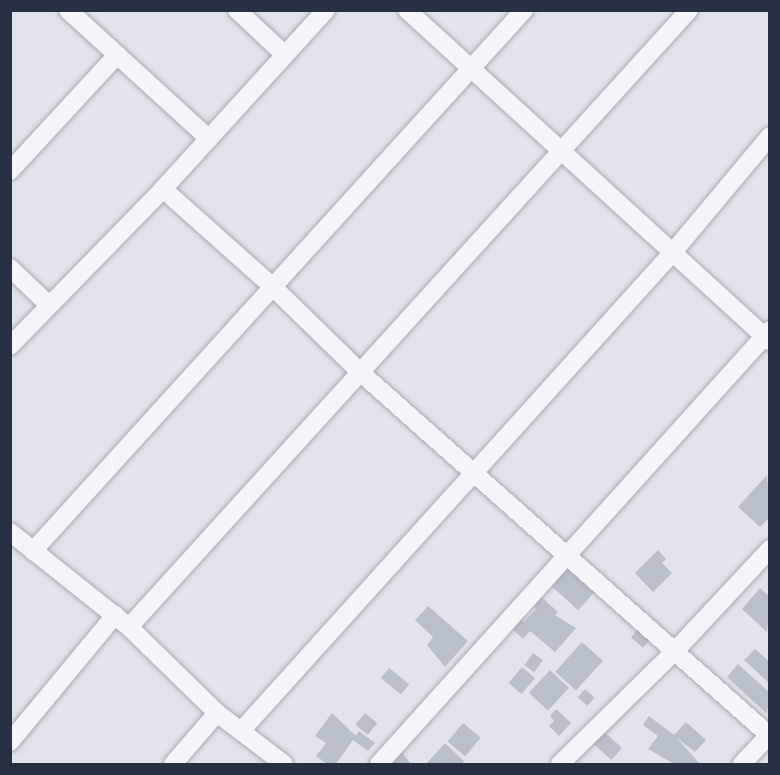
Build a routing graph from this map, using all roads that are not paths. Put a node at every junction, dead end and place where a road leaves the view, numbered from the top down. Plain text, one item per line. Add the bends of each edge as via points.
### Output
1 (68, 10) edge
2 (237, 10) edge
3 (326, 10) edge
4 (407, 10) edge
5 (524, 10) edge
6 (689, 10) edge
7 (117, 55) junction
8 (285, 55) junction
9 (471, 69) junction
10 (770, 136) edge
11 (208, 138) junction
12 (560, 152) junction
13 (10, 171) edge
14 (163, 189) junction
15 (673, 252) junction
16 (10, 268) edge
17 (273, 287) junction
18 (48, 304) junction
19 (768, 335) edge
20 (10, 346) edge
21 (360, 372) junction
22 (472, 470) junction
23 (12, 536) edge
24 (770, 549) edge
25 (33, 551) junction
26 (568, 554) junction
27 (122, 621) junction
28 (674, 652) junction
29 (217, 713) junction
30 (241, 731) junction
31 (769, 735) edge
32 (10, 742) edge
33 (173, 765) edge
34 (284, 765) edge
35 (379, 765) edge
36 (560, 765) edge
37 (742, 765) edge

1 - 7 street
2 - 8 street
3 - 8 street
4 - 9 street
5 - 9 street
6 - 12 street
7 - 11 street
7 - 13 street
8 - 11 street
9 - 12 street
9 - 17 street
10 - 15 street
11 - 14 street
12 - 15 street
12 - 21 street
14 - 17 street
14 - 18 street
15 - 19 street
15 - 22 street
16 - 18 street
17 - 21 street
17 - 25 street
18 - 20 street
19 - 26 street
21 - 22 street
21 - 27 street
22 - 26 street
22 - 30 street
23 - 25 street
24 - 28 street
25 - 27 street
26 - 28 street
26 - 35 street
27 - 29 street
27 - 32 street
28 - 31 street
28 - 36 street
29 - 30 street
29 - 33 street
30 - 34 street
31 - 37 street

